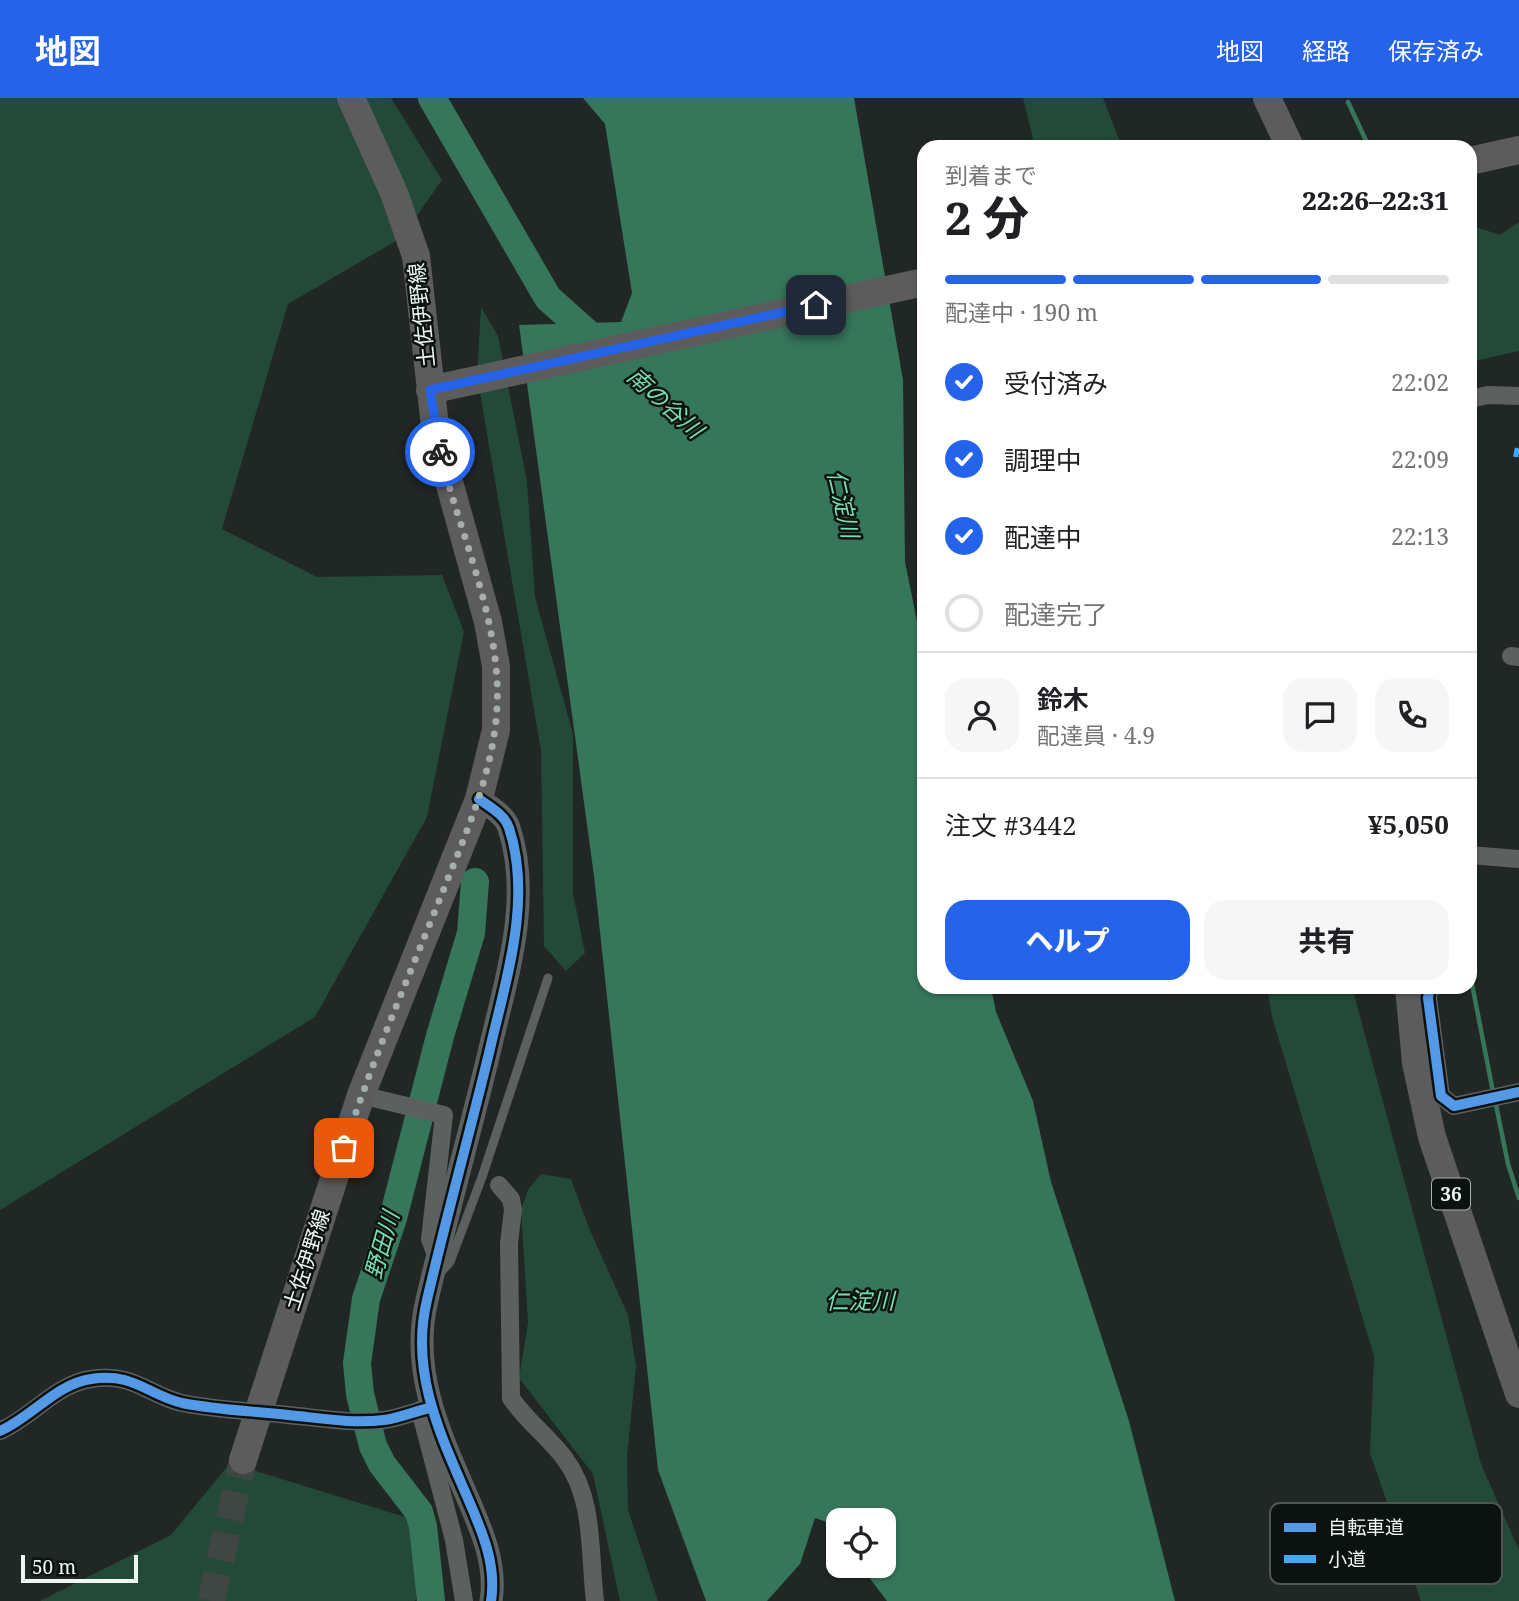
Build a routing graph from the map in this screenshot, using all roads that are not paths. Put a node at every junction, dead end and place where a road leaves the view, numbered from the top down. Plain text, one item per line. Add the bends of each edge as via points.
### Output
1 (351, 98) edge
2 (1277, 100) edge
3 (1288, 140) edge
4 (1519, 150) edge
5 (1477, 160) edge
6 (917, 284) edge
7 (430, 390) junction
8 (1519, 396) edge
9 (1479, 397) edge
10 (479, 799) junction
11 (1477, 856) edge
12 (1519, 859) edge
13 (548, 978) dead end
14 (1410, 994) edge
15 (1429, 994) edge
16 (361, 1095) junction
17 (1503, 1095) edge
18 (499, 1185) dead end
19 (438, 1258) junction
20 (431, 1283) junction
21 (1519, 1394) edge
22 (425, 1409) junction
23 (257, 1414) junction
24 (0, 1432) edge
25 (243, 1460) tunnel mouth
26 (464, 1601) edge
27 (491, 1601) edge
28 (595, 1601) edge

1 - 7 main road, 土佐伊野線 via 367,127 416,256
2 - 3 main road
4 - 5 main road
6 - 7 main road
7 - 10 main road, 土佐伊野線 via 436,435 496,666 496,730
8 - 9 street
10 - 16 main road, 土佐伊野線
10 - 19 street via 500,815 509,829 518,896 510,963
11 - 12 street
13 - 20 lane via 450,1262
14 - 21 main road, 36 via 1416,1063 1432,1137
15 - 17 street via 1441,1096 1454,1106
16 - 19 street via 442,1112 445,1118 430,1240
16 - 23 main road, 土佐伊野線
18 - 28 street via 512,1199 513,1210 509,1243 511,1398 565,1459 577,1480 588,1519
19 - 20 street
20 - 22 street via 422,1342
22 - 23 street via 386,1420 352,1422
22 - 26 street
22 - 27 street via 482,1529 492,1567
23 - 24 street via 181,1402 136,1381 90,1379 57,1392
23 - 25 main road, 土佐伊野線

